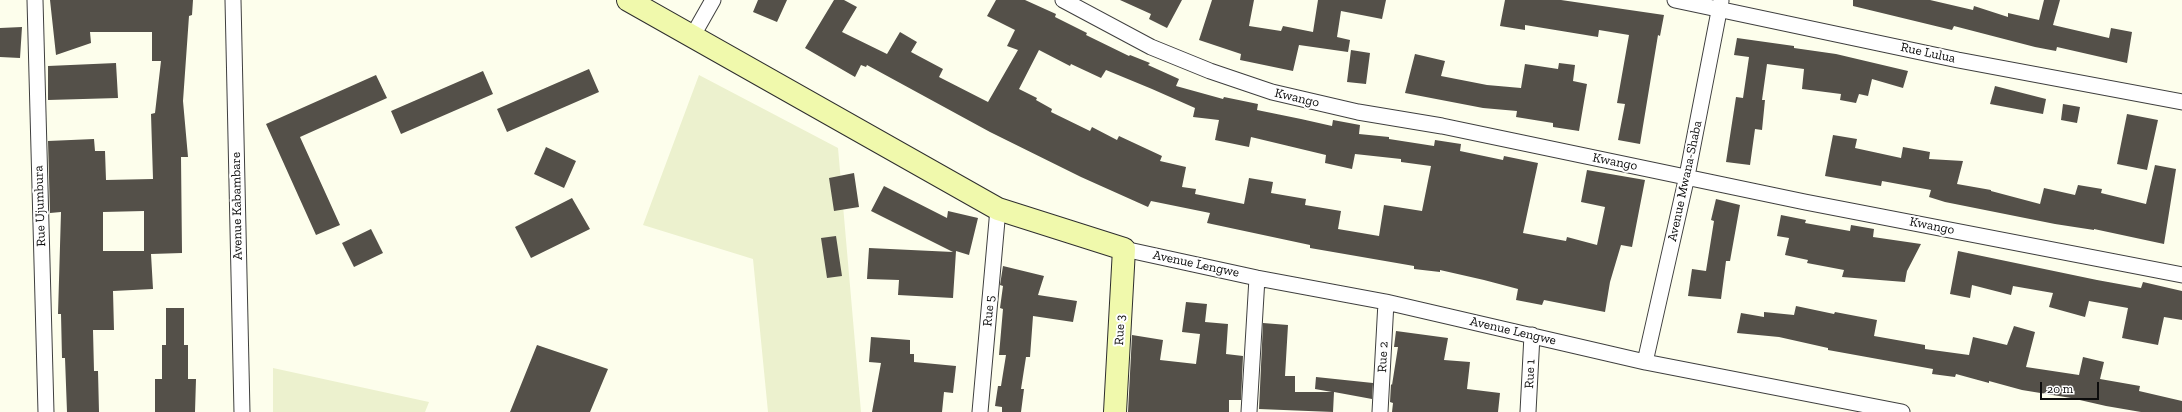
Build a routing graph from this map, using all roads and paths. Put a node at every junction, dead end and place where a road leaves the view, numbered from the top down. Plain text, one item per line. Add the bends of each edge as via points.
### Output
1 (35, 0) edge
2 (233, 0) edge
3 (628, 0) edge
4 (713, 0) edge
5 (1063, 0) edge
6 (1675, 0) edge
7 (1720, 5) edge
8 (692, 37) junction
9 (2182, 102) edge
10 (1687, 176) junction
11 (998, 209) junction
12 (1124, 249) junction
13 (2182, 275) edge
14 (1257, 278) junction
15 (1386, 302) junction
16 (1532, 335) junction
17 (1645, 362) junction
18 (46, 412) edge
19 (242, 412) edge
20 (980, 412) edge
21 (1115, 412) edge
22 (1249, 412) edge
23 (1380, 412) edge
24 (1528, 412) edge
25 (1898, 412) edge

1 - 18 street, Rue Ujumbura
2 - 19 street, Avenue Kabambare
3 - 8 street
4 - 8 street
5 - 10 street, Kwango via 1151,46 1210,72 1272,92 1358,112 1442,126
6 - 7 street, Rue Lulua
7 - 9 street, Rue Lulua via 1958,60
7 - 10 street, Avenue Mwana-Shaba
8 - 11 street
10 - 13 street, Kwango via 1806,202
10 - 17 street, Avenue Mwana-Shaba
11 - 12 street
11 - 20 street, Rue 5
12 - 14 street, Avenue Lengwe
12 - 21 street, Rue 3
14 - 15 street, Avenue Lengwe
14 - 22 street
15 - 16 street, Avenue Lengwe
15 - 23 street, Rue 2
16 - 17 street, Avenue Lengwe
16 - 24 street, Rue 1
17 - 25 street, Avenue Lengwe

